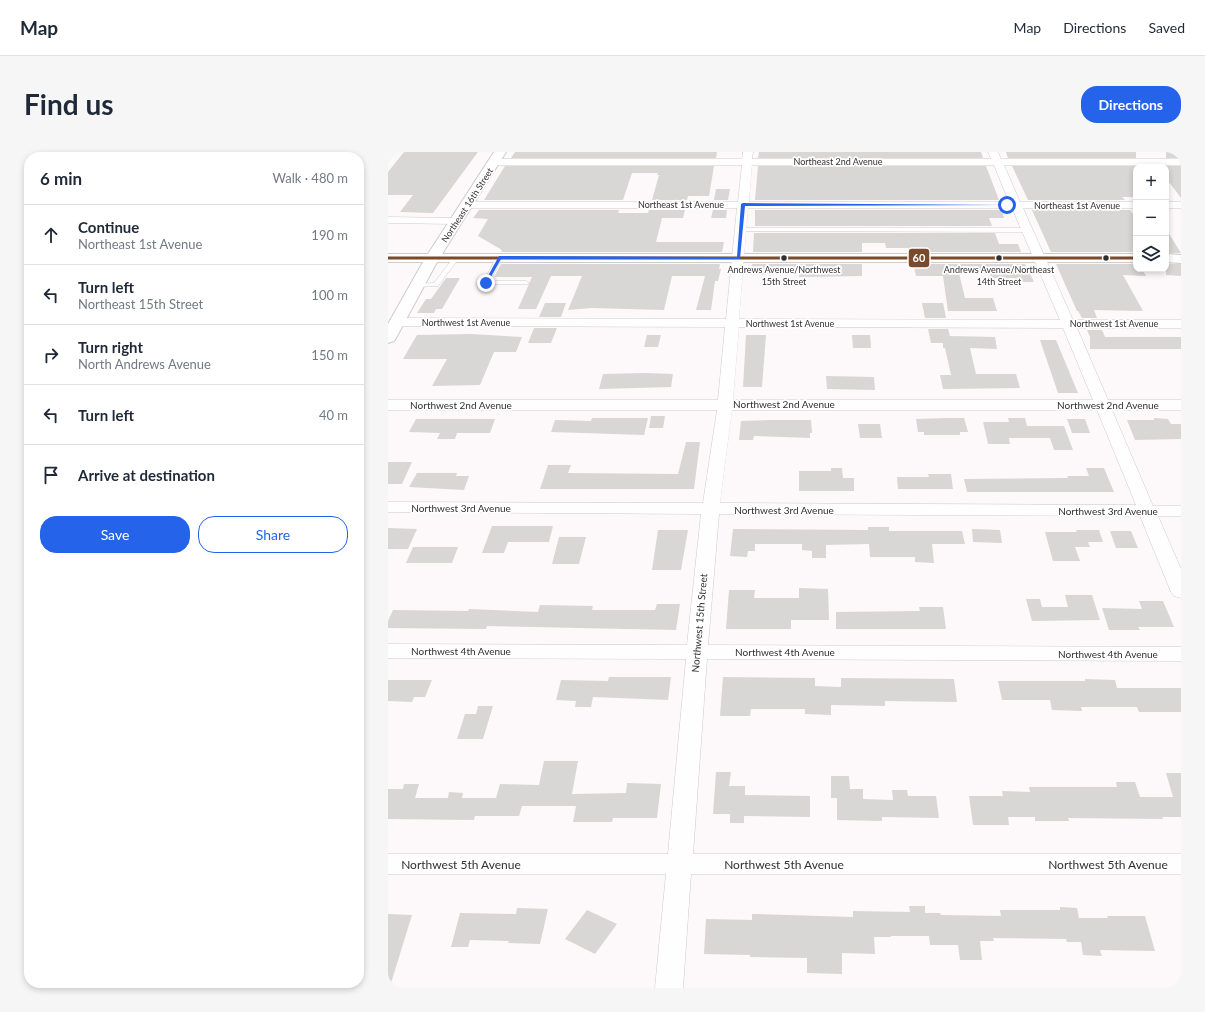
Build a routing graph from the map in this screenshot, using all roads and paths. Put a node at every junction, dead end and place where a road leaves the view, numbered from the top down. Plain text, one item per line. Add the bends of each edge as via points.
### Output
1 (748, 156) edge
2 (497, 157) edge
3 (995, 157) edge
4 (1181, 162) edge
5 (743, 204) junction
6 (466, 205) junction
7 (1016, 205) junction
8 (1133, 205) edge
9 (1169, 205) edge
10 (1181, 206) edge
11 (388, 220) edge
12 (455, 221) junction
13 (741, 230) junction
14 (1028, 230) junction
15 (433, 257) junction
16 (388, 258) edge
17 (456, 258) junction
18 (499, 258) junction
19 (739, 258) junction
20 (1040, 258) junction
21 (1133, 258) edge
22 (1169, 258) edge
23 (1181, 258) edge
24 (526, 283) dead end
25 (418, 286) junction
26 (398, 322) junction
27 (732, 323) junction
28 (1068, 323) junction
29 (1181, 324) edge
30 (388, 338) edge
31 (725, 404) junction
32 (388, 405) edge
33 (1102, 405) junction
34 (1181, 405) edge
35 (388, 508) edge
36 (712, 510) junction
37 (1148, 511) junction
38 (1181, 511) edge
39 (1181, 592) edge
40 (388, 651) edge
41 (697, 652) junction
42 (1181, 654) edge
43 (388, 864) edge
44 (679, 864) junction
45 (1181, 864) edge
46 (669, 988) edge

1 - 2 street, Northeast 2nd Avenue
1 - 3 street, Northeast 2nd Avenue
1 - 5 street, Northwest 15th Street
2 - 6 main road, Northeast 16th Street
3 - 4 street, Northeast 2nd Avenue
3 - 7 street
5 - 6 street, Northeast 1st Avenue
5 - 7 street, Northeast 1st Avenue
5 - 13 street, Northwest 15th Street
6 - 12 main road, Northeast 16th Street
7 - 8 street, Northeast 1st Avenue
7 - 14 street
9 - 10 street
11 - 12 street
12 - 15 main road, Northeast 16th Street
13 - 14 lane
13 - 19 street, Northwest 15th Street
14 - 20 street
15 - 16 main road
15 - 17 main road
15 - 25 main road, Northeast 16th Street
17 - 18 main road
17 - 25 lane via 436,285
18 - 19 main road
18 - 24 lane via 486,283
19 - 20 main road
19 - 27 street, Northwest 15th Street
20 - 21 main road
20 - 28 street
22 - 23 main road
25 - 26 main road, Northeast 16th Street
26 - 27 street, Northwest 1st Avenue
26 - 30 main road, Northeast 16th Street
27 - 28 street, Northwest 1st Avenue
27 - 31 street, Northwest 15th Street
28 - 29 street, Northwest 1st Avenue
28 - 33 street
31 - 32 street, Northwest 2nd Avenue
31 - 33 street, Northwest 2nd Avenue
31 - 36 street, Northwest 15th Street
33 - 34 street, Northwest 2nd Avenue
33 - 37 street
35 - 36 street, Northwest 3rd Avenue
36 - 37 street, Northwest 3rd Avenue
36 - 41 street, Northwest 15th Street via 706,541
37 - 38 street, Northwest 3rd Avenue
37 - 39 street
40 - 41 street, Northwest 4th Avenue
41 - 42 street, Northwest 4th Avenue
41 - 44 street, Northwest 15th Street
43 - 44 street, Northwest 5th Avenue
44 - 45 street, Northwest 5th Avenue
44 - 46 street, Northwest 15th Street

